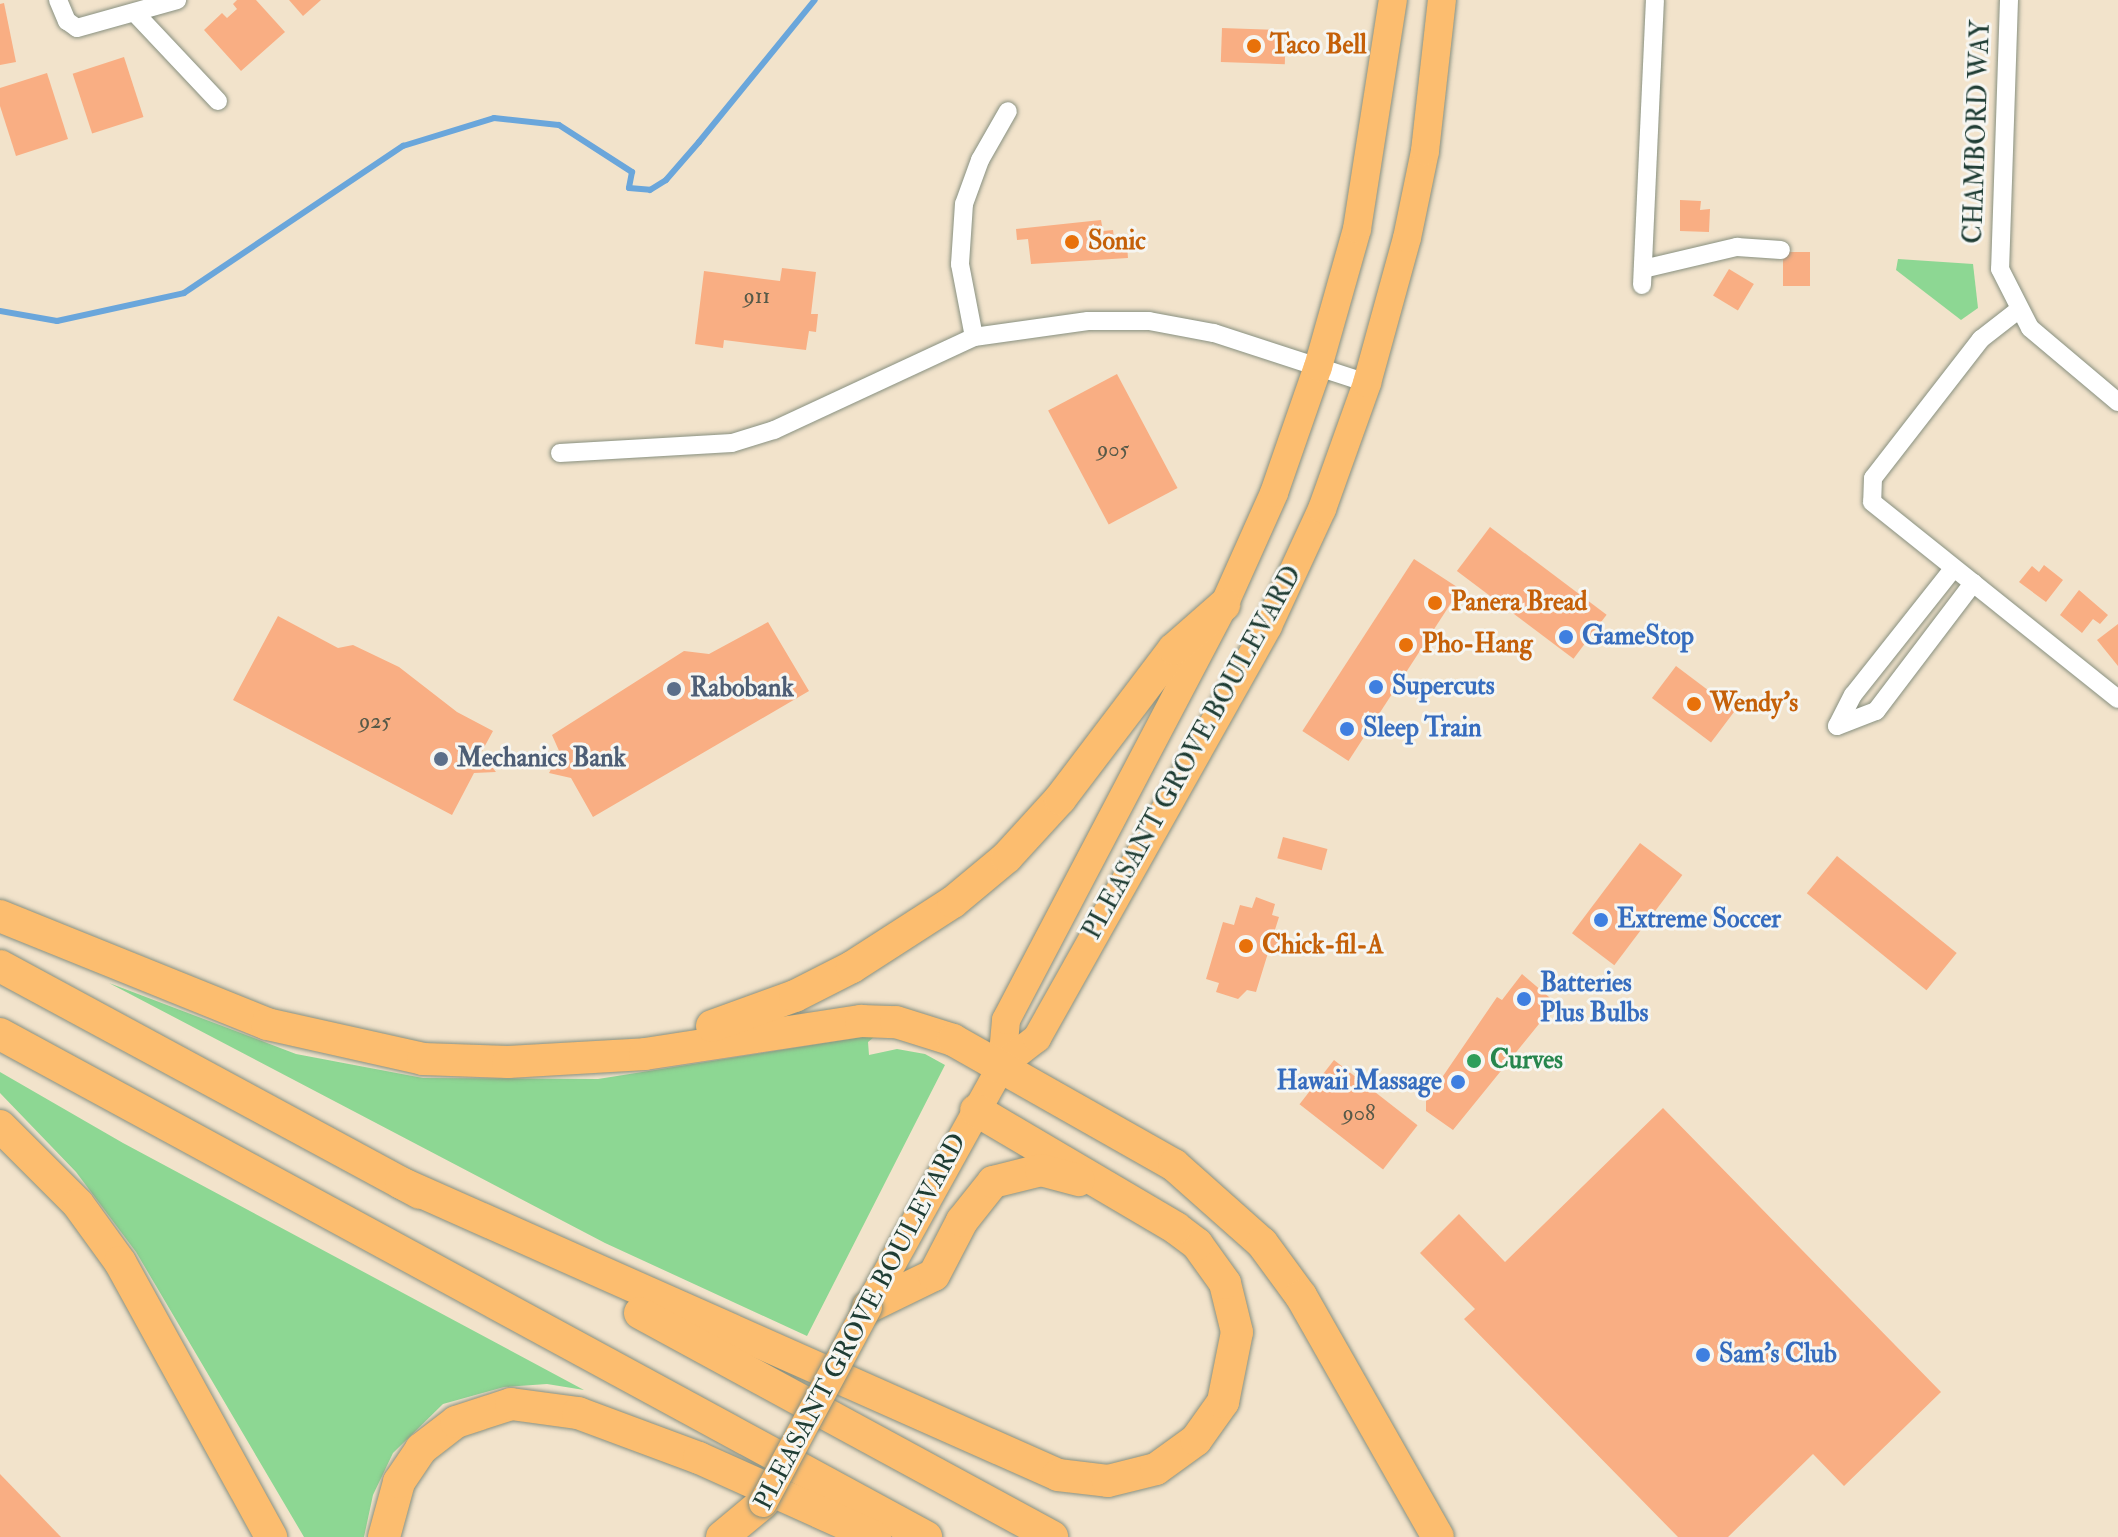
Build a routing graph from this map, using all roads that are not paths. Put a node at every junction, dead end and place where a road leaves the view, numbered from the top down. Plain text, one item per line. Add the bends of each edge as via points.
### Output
1 (58, 0) edge
2 (177, 0) edge
3 (1393, 0) edge
4 (1442, 0) edge
5 (1655, 0) edge
6 (2009, 0) edge
7 (135, 13) junction
8 (218, 101) dead end
9 (1008, 111) dead end
10 (1781, 250) dead end
11 (2017, 311) junction
12 (974, 337) junction
13 (1318, 367) junction
14 (1367, 383) junction
15 (2118, 402) edge
16 (560, 453) dead end
17 (1953, 569) junction
18 (1973, 583) junction
19 (1224, 605) junction
20 (2118, 699) edge
21 (0, 916) edge
22 (0, 966) edge
23 (0, 1034) edge
24 (595, 1057) junction
25 (1002, 1065) junction
26 (976, 1110) junction
27 (0, 1126) edge
28 (401, 1183) junction
29 (1111, 1190) junction
30 (868, 1307) junction
31 (763, 1503) junction
32 (271, 1537) edge
33 (384, 1537) edge
34 (722, 1537) edge
35 (744, 1537) edge
36 (875, 1537) edge
37 (926, 1537) edge
38 (1052, 1537) edge
39 (1438, 1537) edge

1 - 7 street via 67,21 77,28
2 - 7 street
3 - 13 main road, PLEASANT GROVE BOULEVARD via 1360,214
4 - 14 main road, PLEASANT GROVE BOULEVARD via 1416,195
5 - 10 street via 1643,277 1737,247
6 - 11 street, CHAMBORD WAY via 1998,252
7 - 8 street
9 - 12 street via 980,160 964,204 960,264
11 - 15 street via 2044,343
11 - 17 street via 1981,339 1873,478 1870,490 1882,515
12 - 13 street via 1088,321 1149,321 1214,333
12 - 16 street via 774,430 732,443
13 - 14 street
13 - 19 main road, PLEASANT GROVE BOULEVARD via 1274,493
14 - 25 main road, PLEASANT GROVE BOULEVARD via 1322,509 1268,626 1037,1038
17 - 18 street
17 - 18 street via 1853,695 1837,726 1876,711
18 - 20 street
19 - 24 highway via 1174,649 1060,799 1007,857 953,902 866,960 795,996 689,1033
19 - 25 main road, PLEASANT GROVE BOULEVARD via 1006,1020
21 - 24 highway via 307,1037 423,1059
22 - 28 highway
23 - 37 highway
24 - 25 highway via 861,1021 919,1028
25 - 26 main road, PLEASANT GROVE BOULEVARD
25 - 39 highway via 1174,1165 1262,1243 1301,1296
26 - 29 highway
26 - 30 main road, PLEASANT GROVE BOULEVARD
27 - 32 highway via 78,1204 120,1262
28 - 29 highway via 1010,1455 1083,1481 1134,1477 1176,1457 1212,1422 1236,1357 1233,1309 1214,1264 1176,1228
28 - 38 highway
29 - 30 highway via 1041,1170 993,1182 962,1221 934,1275
30 - 31 main road, PLEASANT GROVE BOULEVARD, bridge
31 - 34 highway
31 - 35 main road, PLEASANT GROVE BOULEVARD
33 - 36 highway via 399,1482 421,1449 456,1422 511,1404 578,1413 699,1458

